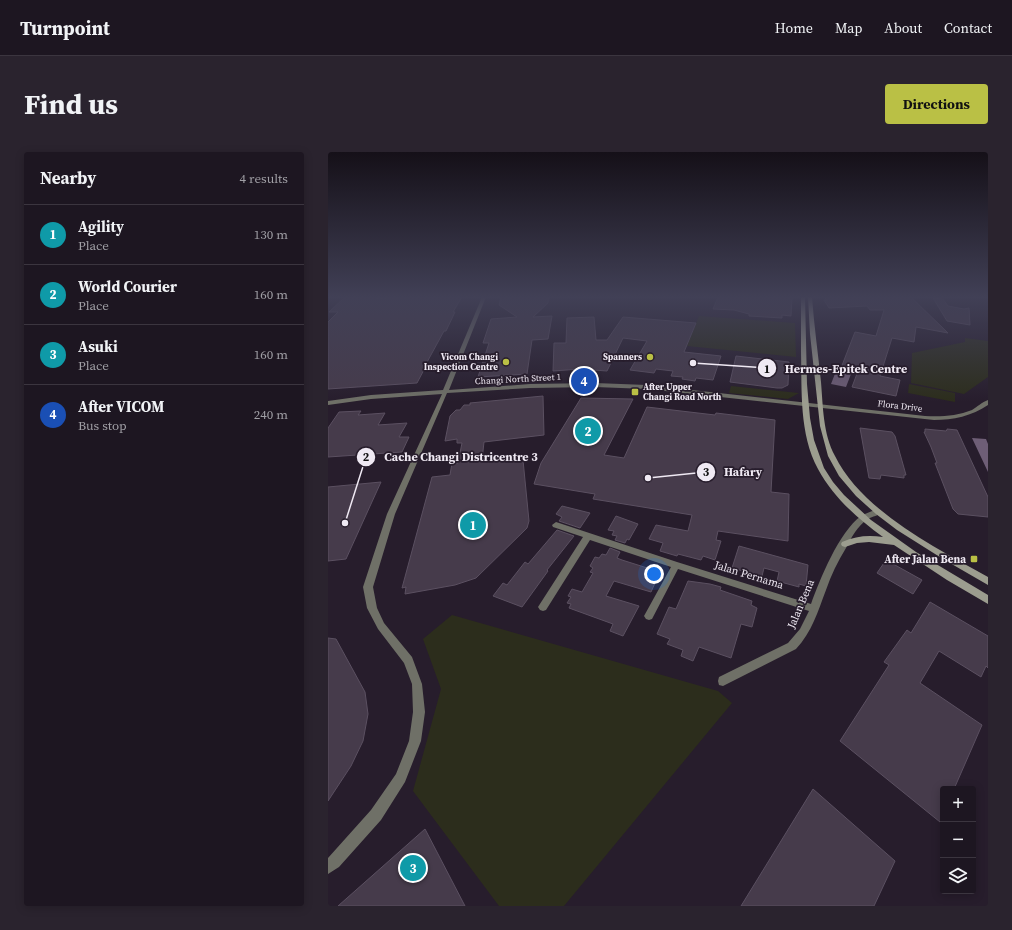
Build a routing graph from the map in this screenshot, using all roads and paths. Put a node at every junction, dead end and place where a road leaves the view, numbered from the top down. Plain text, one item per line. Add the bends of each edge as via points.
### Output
1 (469, 332) edge
2 (804, 332) edge
3 (813, 332) edge
4 (445, 393) junction
5 (988, 402) edge
6 (328, 403) edge
7 (806, 404) junction
8 (820, 406) junction
9 (878, 512) junction
10 (864, 518) junction
11 (556, 525) dead end
12 (589, 535) junction
13 (897, 542) junction
14 (845, 544) junction
15 (676, 565) junction
16 (988, 581) edge
17 (988, 600) edge
18 (543, 607) dead end
19 (814, 608) junction
20 (649, 616) dead end
21 (723, 680) dead end
22 (328, 867) edge

1 - 4 street
2 - 7 street
3 - 8 street
4 - 6 street, Changi North Street 1 via 371,397
4 - 7 street, Changi North Street 1 via 534,386 595,385 647,387
4 - 22 street via 391,514 368,587 372,608 381,626 408,660 417,684 419,712 415,741 400,778 376,814
5 - 8 street, Flora Drive via 964,416 945,419
7 - 8 street, Flora Drive
7 - 10 street via 814,453 824,475 847,503
8 - 9 street via 831,456 844,478
9 - 10 street, Jalan Bena
9 - 16 street via 938,553
10 - 13 street
10 - 14 street, Jalan Bena via 856,525
11 - 12 street, Jalan Pernama
12 - 15 street, Jalan Pernama
12 - 18 street
13 - 14 street via 873,538 854,540
13 - 17 street via 960,585
14 - 19 street, Jalan Bena via 825,580
15 - 19 street, Jalan Pernama
15 - 20 street
19 - 21 street, Jalan Bena via 798,640 792,646

